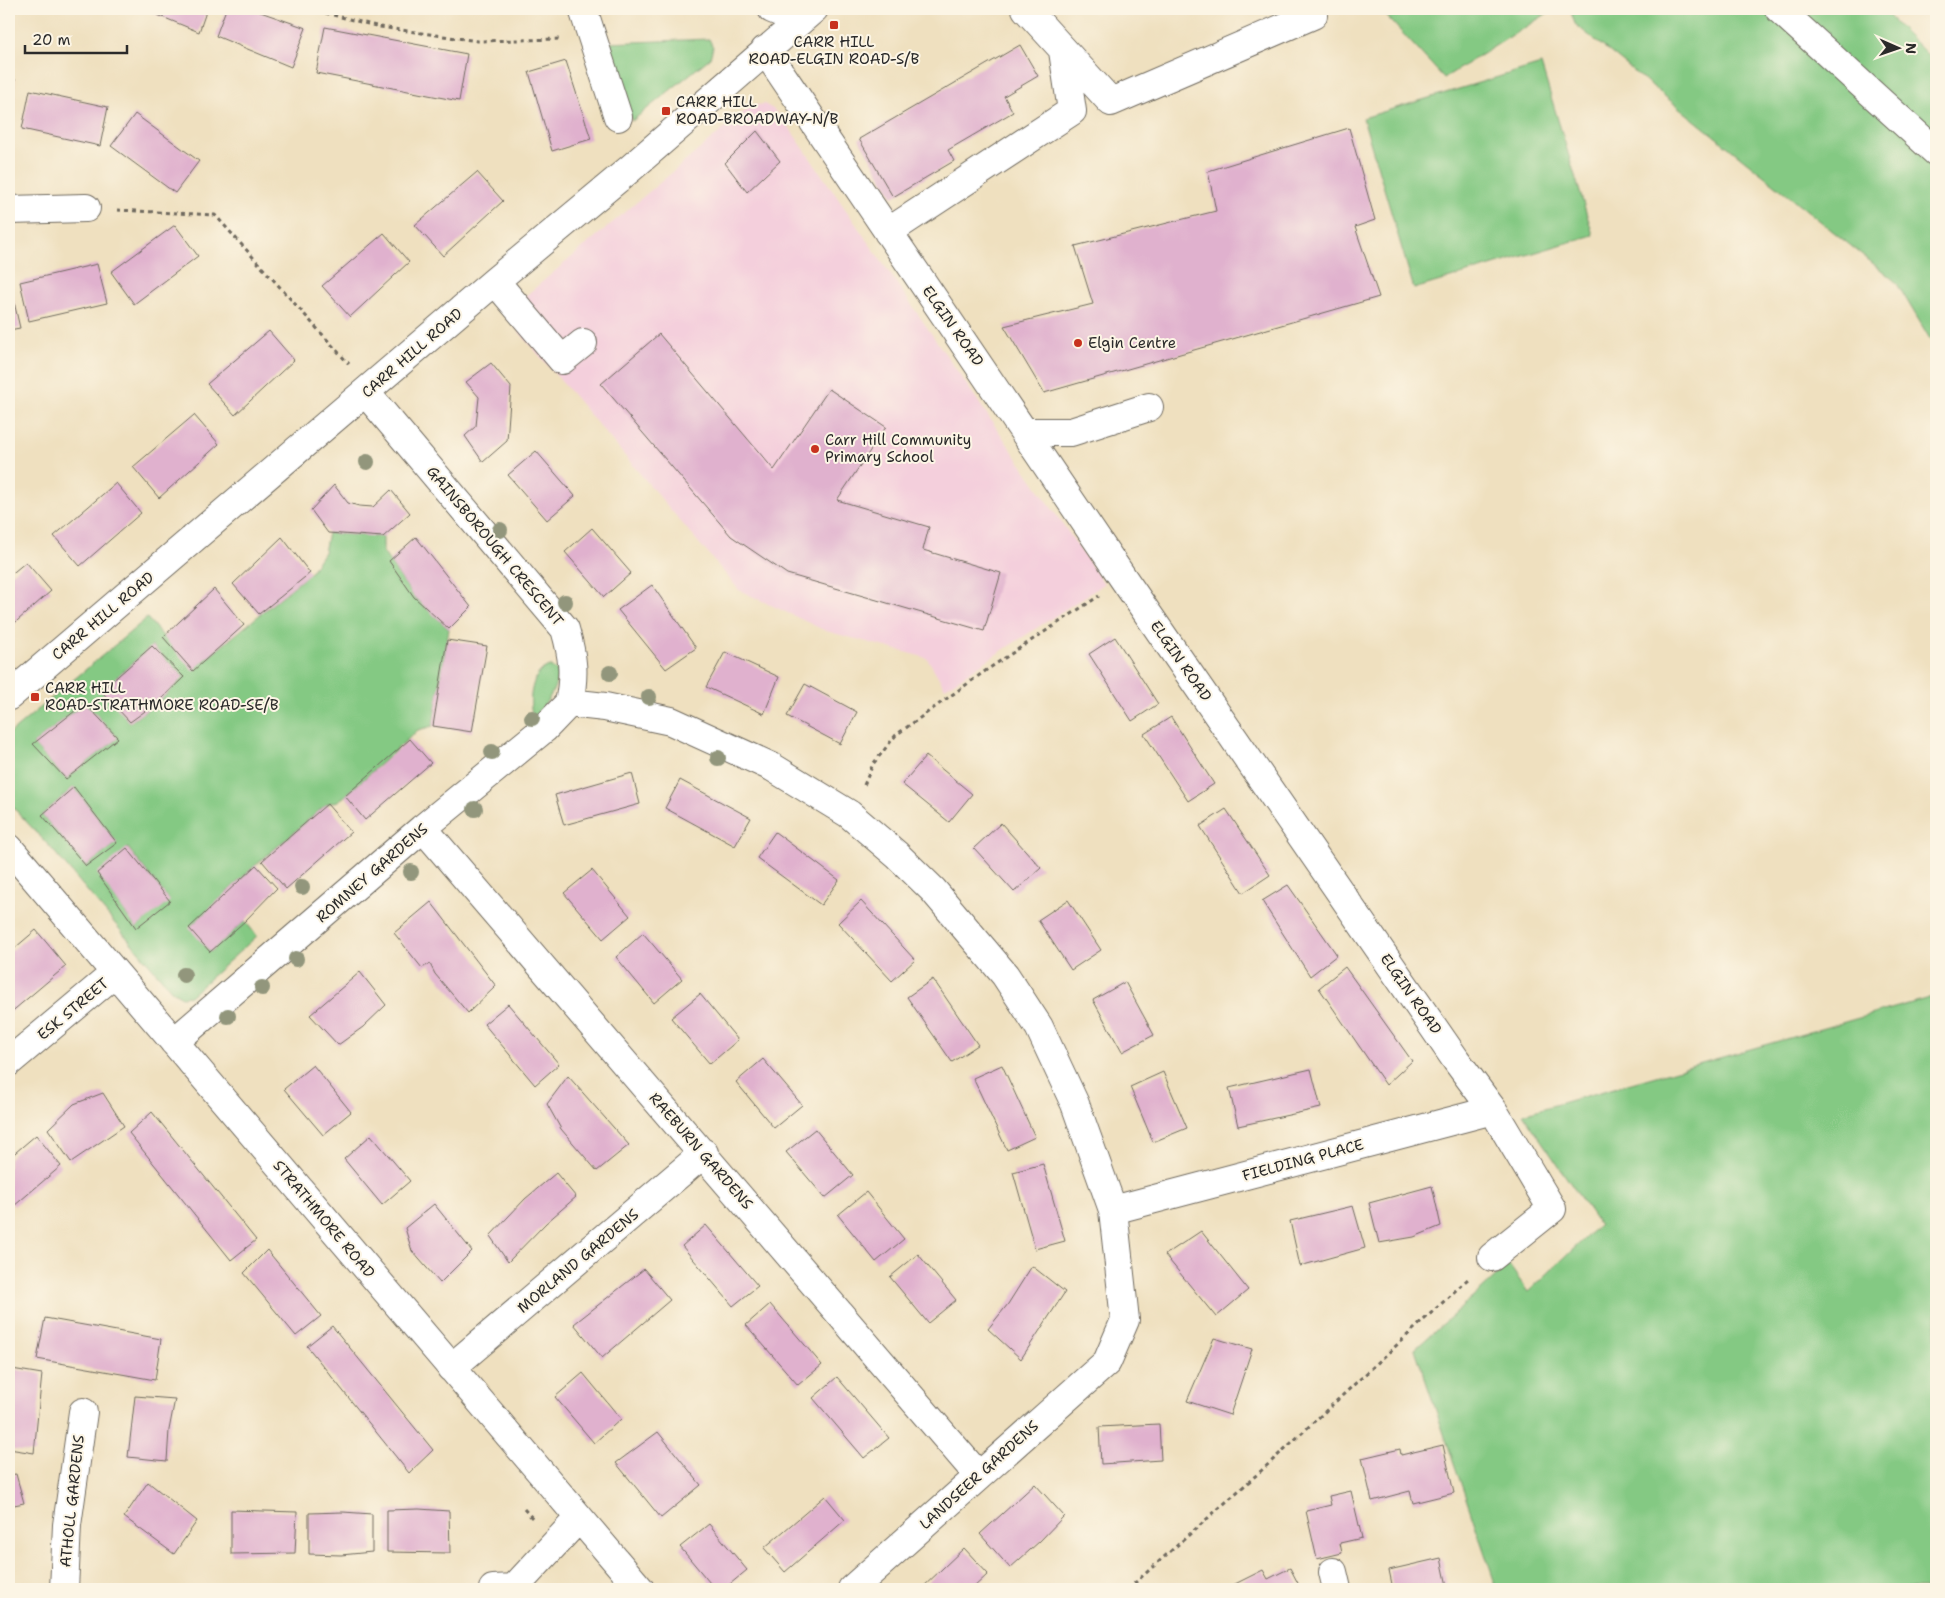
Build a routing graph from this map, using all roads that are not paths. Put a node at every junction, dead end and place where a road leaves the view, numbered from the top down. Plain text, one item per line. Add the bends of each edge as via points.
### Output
1 (583, 9) edge
2 (772, 9) edge
3 (1026, 9) edge
4 (1779, 9) edge
5 (806, 15) edge
6 (1313, 15) dead end
7 (765, 50) junction
8 (1063, 51) junction
9 (618, 116) dead end
10 (1936, 152) edge
11 (86, 208) road end
12 (9, 210) edge
13 (888, 232) junction
14 (495, 281) junction
15 (583, 343) dead end
16 (366, 393) junction
17 (1149, 407) dead end
18 (1026, 432) junction
19 (9, 696) edge
20 (569, 703) junction
21 (423, 828) junction
22 (14, 866) edge
23 (114, 974) junction
24 (174, 1042) junction
25 (9, 1062) edge
26 (1493, 1110) junction
27 (704, 1153) junction
28 (1113, 1210) junction
29 (1492, 1257) road end
30 (452, 1368) junction
31 (82, 1412) dead end
32 (978, 1475) junction
33 (578, 1519) junction
34 (64, 1589) edge
35 (493, 1589) edge
36 (640, 1589) edge
37 (852, 1589) edge

1 - 9 street
2 - 5 street
3 - 8 street
4 - 10 street
5 - 7 street, CARR HILL ROAD
6 - 8 street via 1111,102
7 - 13 street, ELGIN ROAD
7 - 14 street, CARR HILL ROAD via 631,168
8 - 13 street via 1072,111
11 - 12 street
13 - 18 street, ELGIN ROAD
14 - 15 street via 562,360
14 - 16 street, CARR HILL ROAD
16 - 19 street, CARR HILL ROAD
16 - 20 street, GAINSBOROUGH CRESCENT via 565,629 574,679
17 - 18 street via 1071,432
18 - 26 street, ELGIN ROAD via 1123,578
20 - 21 street, ROMNEY GARDENS via 544,729
20 - 28 street via 605,707 671,722 772,768 849,814 897,854 933,890 1005,975 1039,1027 1071,1096
21 - 24 street, ROMNEY GARDENS
21 - 27 street, RAEBURN GARDENS
22 - 23 street, STRATHMORE ROAD
23 - 24 street, STRATHMORE ROAD
23 - 25 street, ESK STREET
24 - 30 street, STRATHMORE ROAD
26 - 28 street, FIELDING PLACE
26 - 29 street, ELGIN ROAD via 1552,1209
27 - 30 street, MORLAND GARDENS
27 - 32 street, RAEBURN GARDENS
28 - 32 street, LANDSEER GARDENS via 1125,1320 1108,1362
30 - 33 street, STRATHMORE ROAD
31 - 34 street, ATHOLL GARDENS via 67,1525
32 - 37 street, LANDSEER GARDENS
33 - 35 street via 514,1588
33 - 36 street, STRATHMORE ROAD

